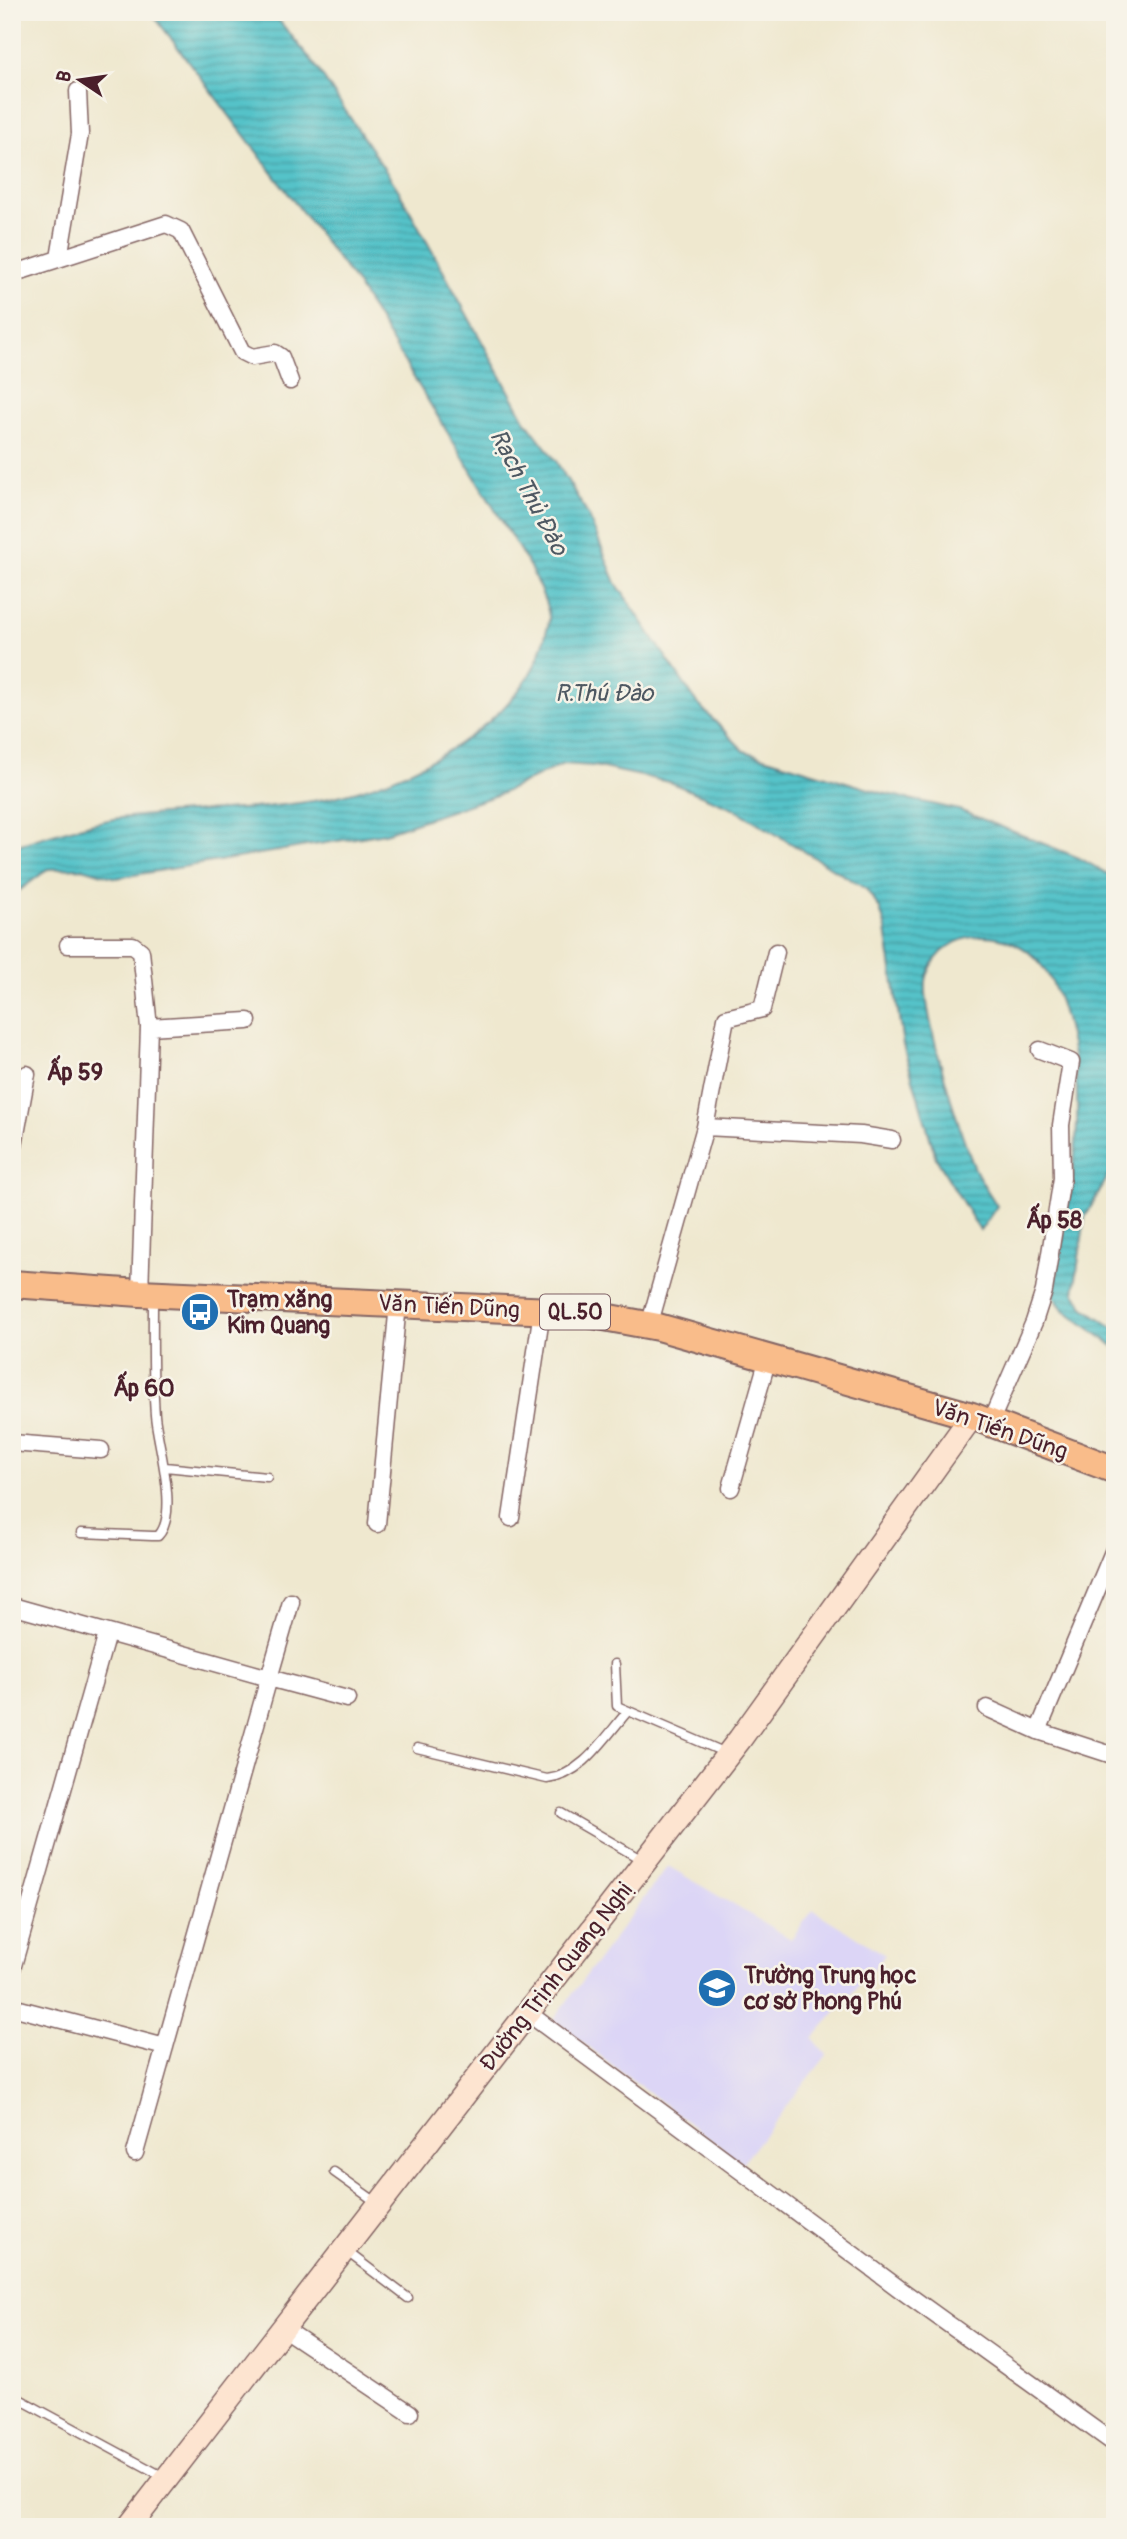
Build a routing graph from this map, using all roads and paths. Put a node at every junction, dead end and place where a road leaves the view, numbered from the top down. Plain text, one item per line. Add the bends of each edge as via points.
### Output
1 (78, 91) dead end
2 (59, 258) junction
3 (12, 274) edge
4 (290, 382) dead end
5 (68, 945) dead end
6 (776, 952) dead end
7 (248, 1021) dead end
8 (149, 1027) junction
9 (1040, 1050) dead end
10 (27, 1074) dead end
11 (705, 1126) junction
12 (892, 1140) dead end
13 (12, 1156) edge
14 (12, 1284) edge
15 (146, 1294) junction
16 (398, 1304) junction
17 (542, 1311) junction
18 (649, 1326) junction
19 (768, 1358) junction
20 (981, 1420) junction
21 (12, 1443) edge
22 (101, 1450) dead end
23 (165, 1467) junction
24 (1115, 1470) edge
25 (267, 1477) dead end
26 (731, 1488) dead end
27 (511, 1518) dead end
28 (377, 1524) dead end
29 (81, 1533) dead end
30 (1115, 1547) edge
31 (290, 1602) dead end
32 (12, 1606) edge
33 (107, 1634) junction
34 (615, 1664) dead end
35 (269, 1678) junction
36 (347, 1699) dead end
37 (987, 1708) dead end
38 (628, 1711) junction
39 (1038, 1731) junction
40 (417, 1748) dead end
41 (729, 1754) junction
42 (1115, 1756) edge
43 (561, 1813) dead end
44 (645, 1862) junction
45 (12, 1969) edge
46 (12, 2007) edge
47 (528, 2013) junction
48 (165, 2047) junction
49 (135, 2153) dead end
50 (334, 2172) dead end
51 (379, 2204) junction
52 (344, 2250) junction
53 (408, 2298) dead end
54 (283, 2328) junction
55 (12, 2395) edge
56 (410, 2413) dead end
57 (1115, 2444) edge
58 (166, 2479) junction
59 (129, 2527) edge

1 - 2 street via 80,134
2 - 3 street
2 - 4 street via 166,224 176,227 242,352 253,357 275,353
5 - 8 street via 133,945 141,951
6 - 11 street via 762,1009 726,1018
7 - 8 street
8 - 15 street
9 - 20 street via 1071,1062 1061,1125 1062,1178 1044,1291 1030,1333
10 - 13 street
11 - 12 street
11 - 18 street
14 - 15 highway, Văn Tiến Dũng / QL.50
15 - 16 highway, Văn Tiến Dũng / QL.50
15 - 23 lane via 155,1417
16 - 17 highway, Văn Tiến Dũng / QL.50
16 - 28 street
17 - 18 highway, Văn Tiến Dũng / QL.50 via 577,1312
17 - 27 street
18 - 19 highway, Văn Tiến Dũng / QL.50
19 - 20 highway, Văn Tiến Dũng / QL.50
19 - 26 street
20 - 24 highway, Văn Tiến Dũng / QL.50
20 - 41 main road, Đường Trịnh Quang Nghị
21 - 22 street
23 - 25 lane
23 - 29 lane via 165,1524 158,1536
30 - 39 street
31 - 35 street
32 - 33 street
33 - 35 street
33 - 45 street
34 - 38 lane via 617,1706
35 - 36 street
35 - 48 street
37 - 39 street
38 - 40 lane via 576,1770 564,1777 547,1779
38 - 41 lane
39 - 42 street
41 - 44 main road, Đường Trịnh Quang Nghị
43 - 44 lane
44 - 47 main road, Đường Trịnh Quang Nghị
46 - 48 street
47 - 51 main road, Đường Trịnh Quang Nghị
47 - 57 street
48 - 49 street
50 - 51 lane
51 - 52 main road, Đường Trịnh Quang Nghị
52 - 53 lane
52 - 54 main road, Đường Trịnh Quang Nghị
54 - 56 street
54 - 58 main road, Đường Trịnh Quang Nghị
55 - 58 lane
58 - 59 main road, Đường Trịnh Quang Nghị

